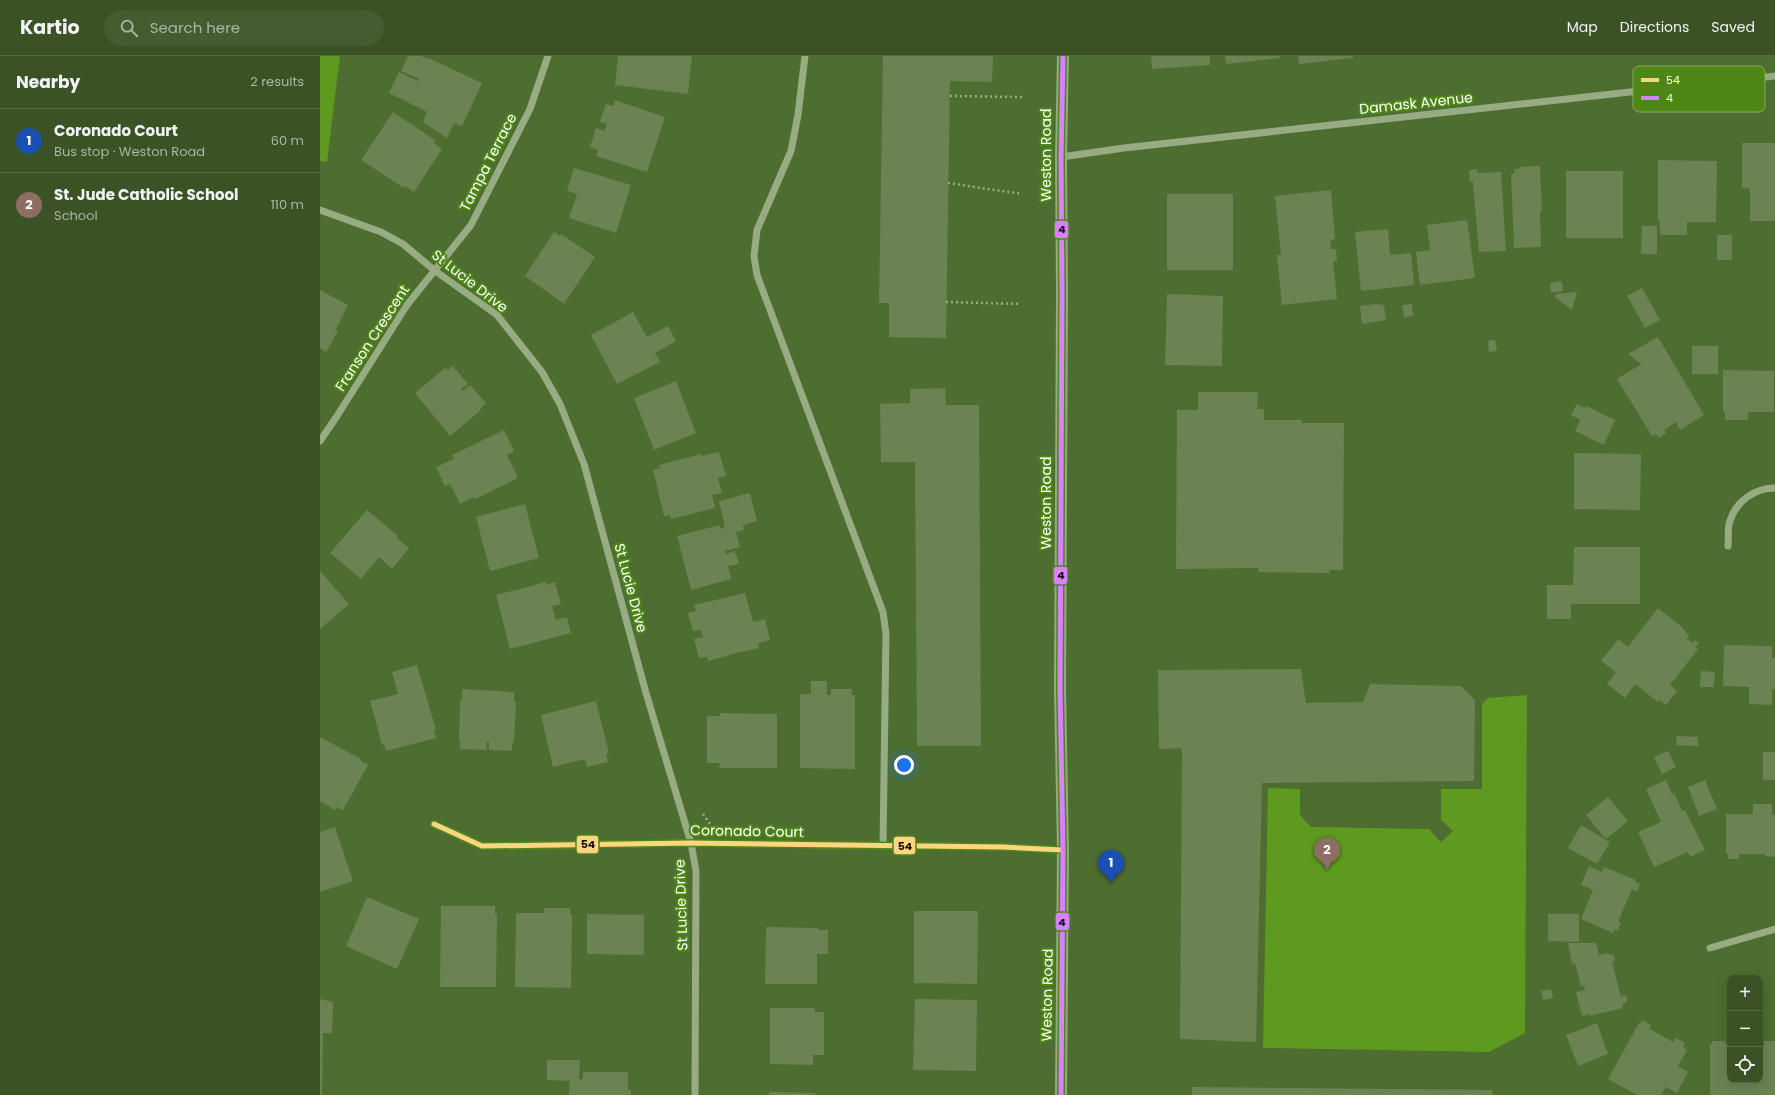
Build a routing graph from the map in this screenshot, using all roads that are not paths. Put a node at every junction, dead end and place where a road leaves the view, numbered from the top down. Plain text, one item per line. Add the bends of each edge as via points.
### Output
1 (548, 56) edge
2 (805, 56) edge
3 (1063, 56) edge
4 (1775, 76) edge
5 (1765, 77) edge
6 (1633, 92) edge
7 (1061, 157) junction
8 (320, 210) edge
9 (434, 270) junction
10 (320, 440) edge
11 (1775, 488) edge
12 (1728, 546) dead end
13 (434, 824) dead end
14 (691, 843) junction
15 (883, 846) junction
16 (1063, 850) junction
17 (1775, 929) edge
18 (1710, 948) dead end
19 (695, 1095) edge
20 (1061, 1095) edge

1 - 9 street, Tampa Terrace via 530,108 471,225
2 - 15 street via 791,151 758,230 754,256 757,275 883,612 886,634
3 - 7 main road, Weston Road
4 - 5 street, Damask Avenue
6 - 7 street, Damask Avenue
7 - 16 main road, Weston Road via 1060,690
8 - 9 street, St Lucie Drive via 381,232 403,244
9 - 10 street, Franson Crescent via 407,305
9 - 14 street, St Lucie Drive via 497,315 542,372 560,404 584,464 646,693
11 - 12 street via 1764,488 1736,507 1729,522
13 - 14 street, Coronado Court via 482,846
14 - 15 street, Coronado Court
14 - 19 street, St Lucie Drive via 696,871
15 - 16 street, Coronado Court
16 - 20 main road, Weston Road
17 - 18 street

